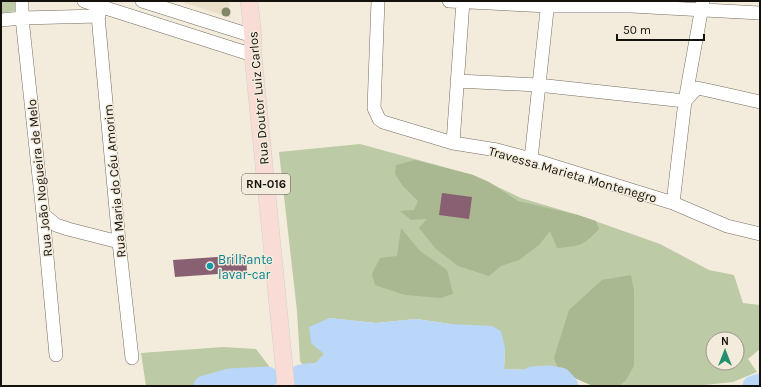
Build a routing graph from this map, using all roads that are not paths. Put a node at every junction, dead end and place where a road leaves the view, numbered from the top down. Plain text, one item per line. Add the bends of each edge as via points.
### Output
1 (22, 1) edge
2 (84, 1) edge
3 (142, 1) edge
4 (249, 1) edge
5 (255, 1) edge
6 (378, 1) edge
7 (449, 1) edge
8 (463, 2) edge
9 (548, 4) edge
10 (631, 4) edge
11 (702, 6) edge
12 (99, 8) edge
13 (760, 13) edge
14 (22, 18) junction
15 (1, 20) edge
16 (253, 36) junction
17 (253, 56) junction
18 (457, 81) junction
19 (538, 85) junction
20 (685, 101) junction
21 (760, 102) edge
22 (453, 143) junction
23 (531, 159) junction
24 (673, 203) junction
25 (43, 214) junction
26 (760, 234) edge
27 (119, 242) junction
28 (56, 355) dead end
29 (132, 358) dead end
30 (286, 386) edge

1 - 14 street, Rua João Nogueira de Melo
2 - 12 street
3 - 16 street
4 - 5 street
4 - 16 main road, Rua Doutor Luiz Carlos / RN-016
6 - 22 street, Travessa Marieta Montenegro via 374,108 377,115 383,122
7 - 8 street
8 - 9 street
8 - 18 street
9 - 10 street
9 - 19 street
10 - 11 street
11 - 13 street
11 - 20 street
12 - 14 street
12 - 17 street
12 - 27 street, Rua Maria do Céu Amorim
14 - 15 street
14 - 25 street, Rua João Nogueira de Melo
16 - 17 main road, Rua Doutor Luiz Carlos / RN-016
17 - 30 main road, Rua Doutor Luiz Carlos / RN-016
18 - 19 street
18 - 22 street
19 - 20 street
19 - 23 street
20 - 21 street via 697,88
20 - 24 street
22 - 23 street, Travessa Marieta Montenegro
23 - 24 street, Travessa Marieta Montenegro
24 - 26 street, Travessa Marieta Montenegro via 727,226
25 - 27 street via 56,225
25 - 28 street, Rua João Nogueira de Melo
27 - 29 street, Rua Maria do Céu Amorim

